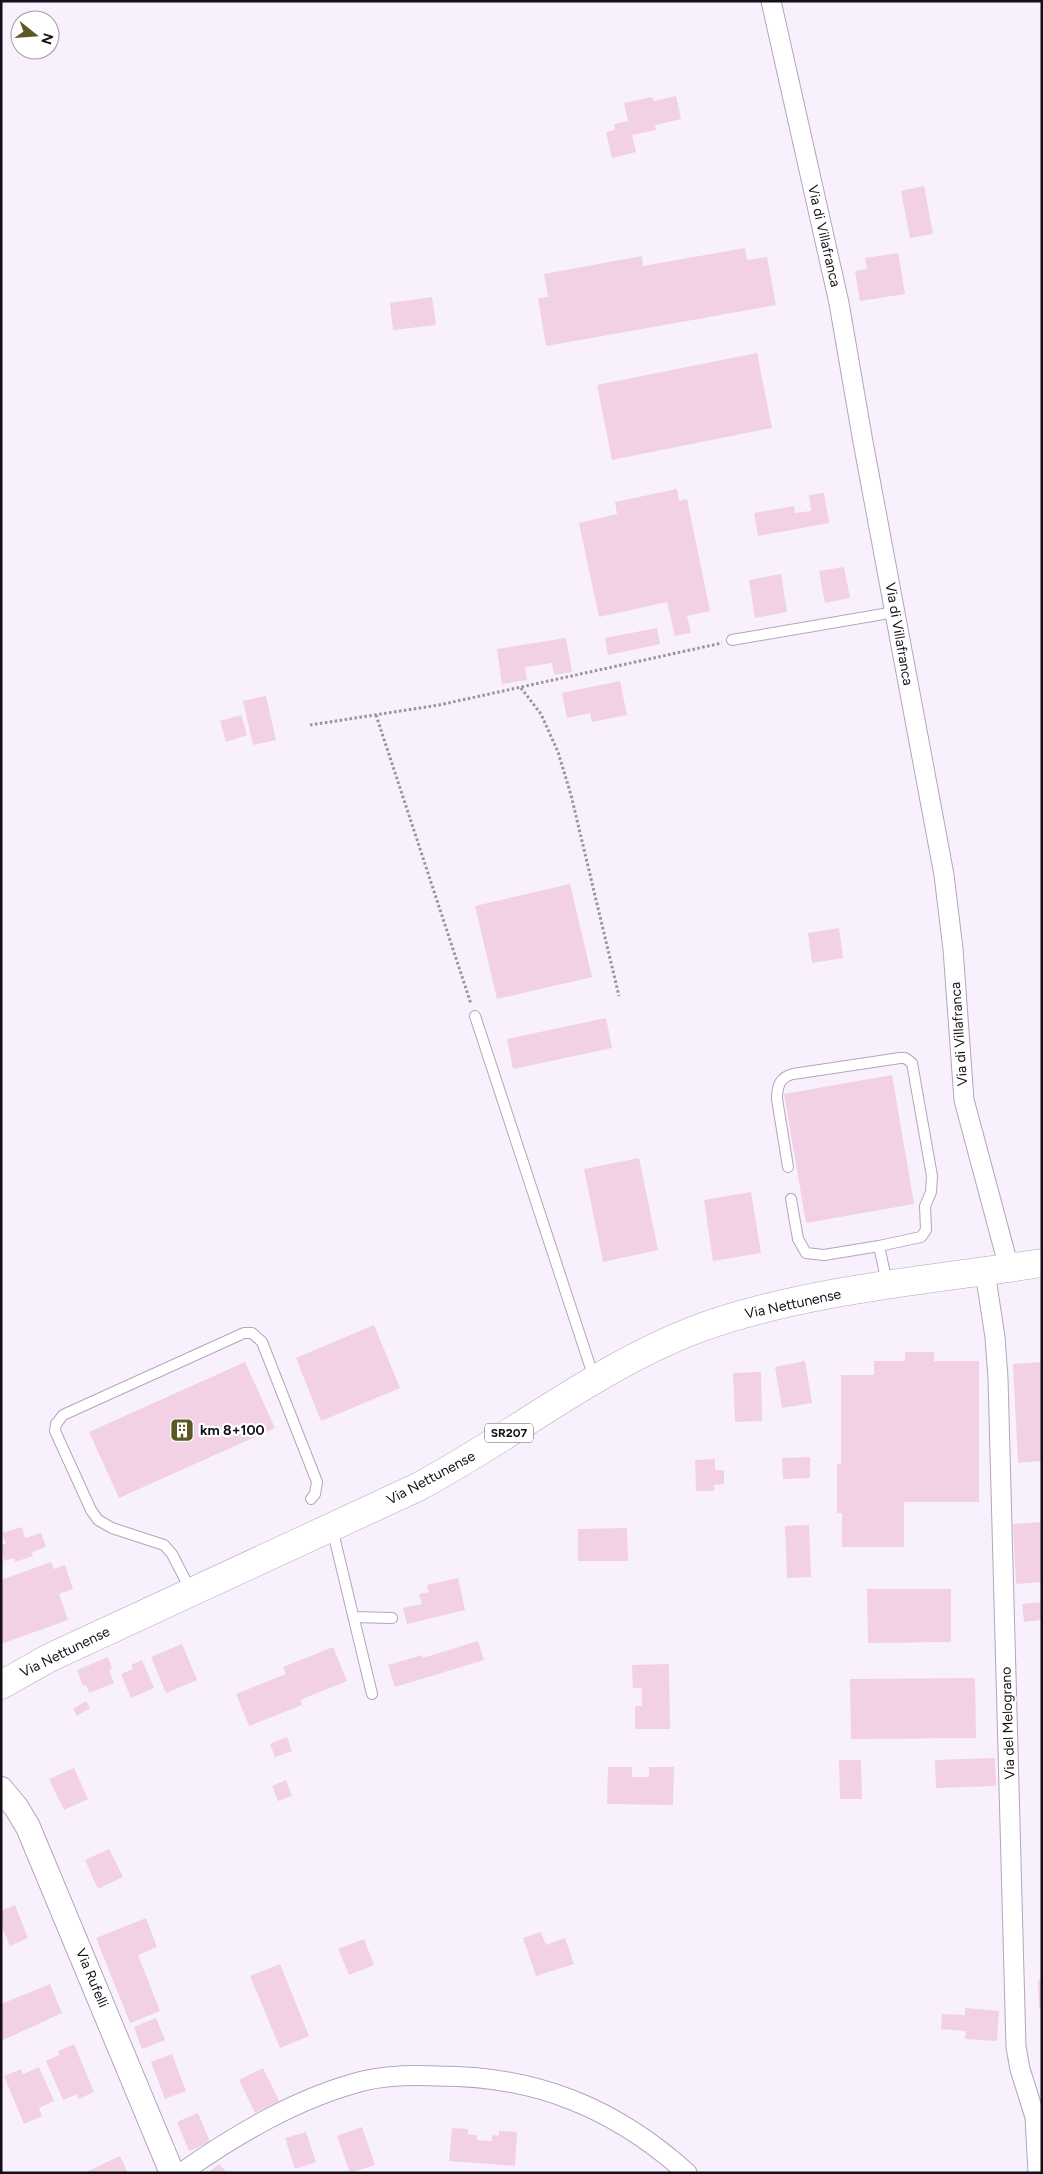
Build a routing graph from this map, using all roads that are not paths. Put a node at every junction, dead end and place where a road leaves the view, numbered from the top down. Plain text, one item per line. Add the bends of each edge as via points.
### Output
1 (772, 1) edge
2 (895, 612) junction
3 (732, 640) road end
4 (475, 1016) road end
5 (788, 1167) dead end
6 (790, 1199) dead end
7 (879, 1246) junction
8 (1042, 1263) edge
9 (997, 1270) junction
10 (887, 1286) junction
11 (595, 1381) junction
12 (311, 1499) dead end
13 (332, 1527) junction
14 (192, 1592) junction
15 (354, 1617) junction
16 (392, 1618) dead end
17 (1, 1685) edge
18 (372, 1694) dead end
19 (1, 1789) edge
20 (172, 2173) edge
21 (181, 2173) edge
22 (687, 2173) edge
23 (1038, 2173) edge

1 - 2 street, Via di Villafranca via 839,303
2 - 3 lane
2 - 9 street, Via di Villafranca via 947,895 964,1100
4 - 11 lane
5 - 7 lane via 777,1099 783,1078 890,1060 909,1060 914,1068 932,1176 925,1206 926,1230 921,1237
6 - 7 lane via 799,1245 806,1253 824,1255
7 - 10 lane
8 - 9 main road, Via Nettunense / SR207
9 - 10 main road, Via Nettunense / SR207
9 - 23 street, Via del Melograno via 995,1337 1016,2047 1035,2117
10 - 11 main road, Via Nettunense / SR207 via 807,1300 720,1322 657,1347
11 - 13 main road, Via Nettunense / SR207 via 433,1479
12 - 14 lane via 317,1482 262,1342 252,1333 244,1333 63,1415 55,1431 90,1510 98,1520 112,1528 164,1545
13 - 14 main road, Via Nettunense / SR207
13 - 15 lane
14 - 17 main road, Via Nettunense / SR207 via 50,1658
15 - 16 lane
15 - 18 lane
19 - 20 street, Via Rufelli via 28,1826
21 - 22 street via 232,2138 318,2096 374,2079 434,2076 515,2082 568,2098 636,2131

